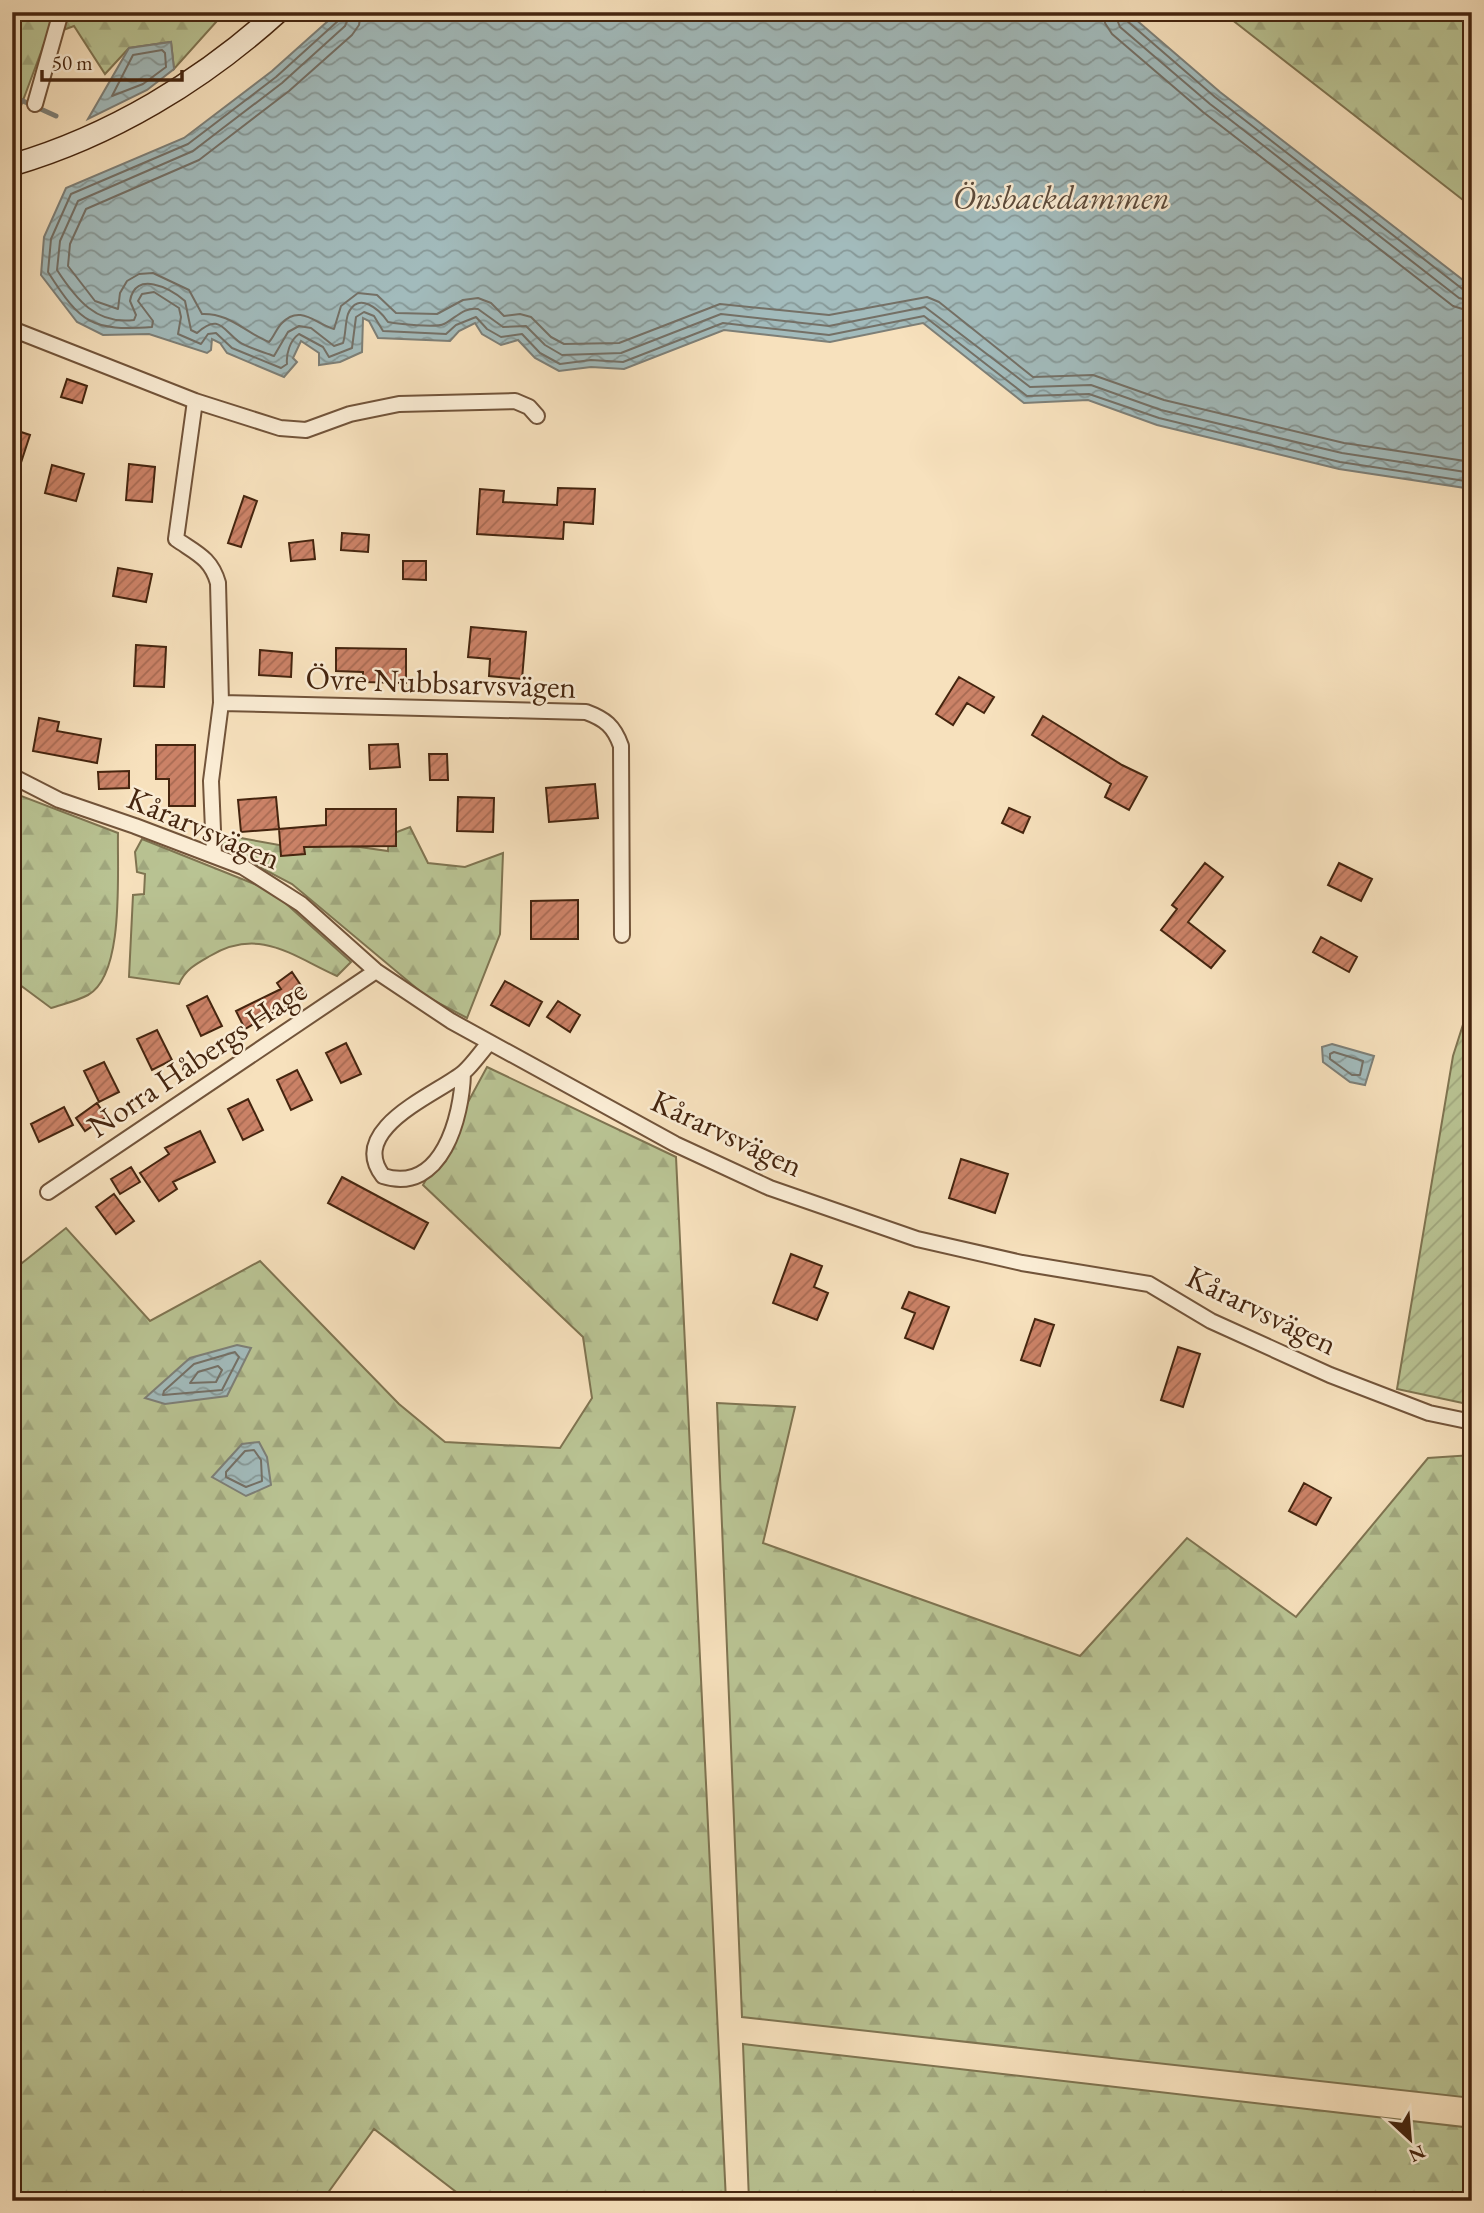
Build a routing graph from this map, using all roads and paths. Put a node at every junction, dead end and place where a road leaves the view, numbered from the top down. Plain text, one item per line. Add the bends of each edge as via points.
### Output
1 (61, 12) edge
2 (278, 12) edge
3 (34, 104) dead end
4 (12, 165) edge
5 (12, 328) edge
6 (195, 401) junction
7 (537, 416) dead end
8 (221, 703) junction
9 (12, 776) edge
10 (214, 855) junction
11 (622, 935) dead end
12 (376, 971) junction
13 (489, 1043) junction
14 (463, 1073) junction
15 (48, 1192) dead end
16 (1472, 1423) edge

1 - 3 street
2 - 4 main road via 201,74 147,108 91,136
5 - 6 street
6 - 7 street via 262,424 306,430 350,414 422,401 515,401
6 - 8 street via 176,539 203,555 214,568
8 - 10 street via 211,781
8 - 11 street, Övre Nubbsarvsvägen via 586,712 599,717 616,732 621,746
9 - 10 street, Kårarvsvägen via 59,800
10 - 12 street, Kårarvsvägen via 264,878 301,904
12 - 13 street, Kårarvsvägen
12 - 15 street, Norra Håbergs Hage
13 - 14 street
13 - 16 street, Kårarvsvägen via 675,1144 770,1188 917,1239 1022,1263 1149,1284 1211,1321 1330,1375 1429,1413
14 - 14 street via 457,1121 441,1154 420,1174 395,1180 383,1176 375,1160 377,1146 390,1124 409,1105

